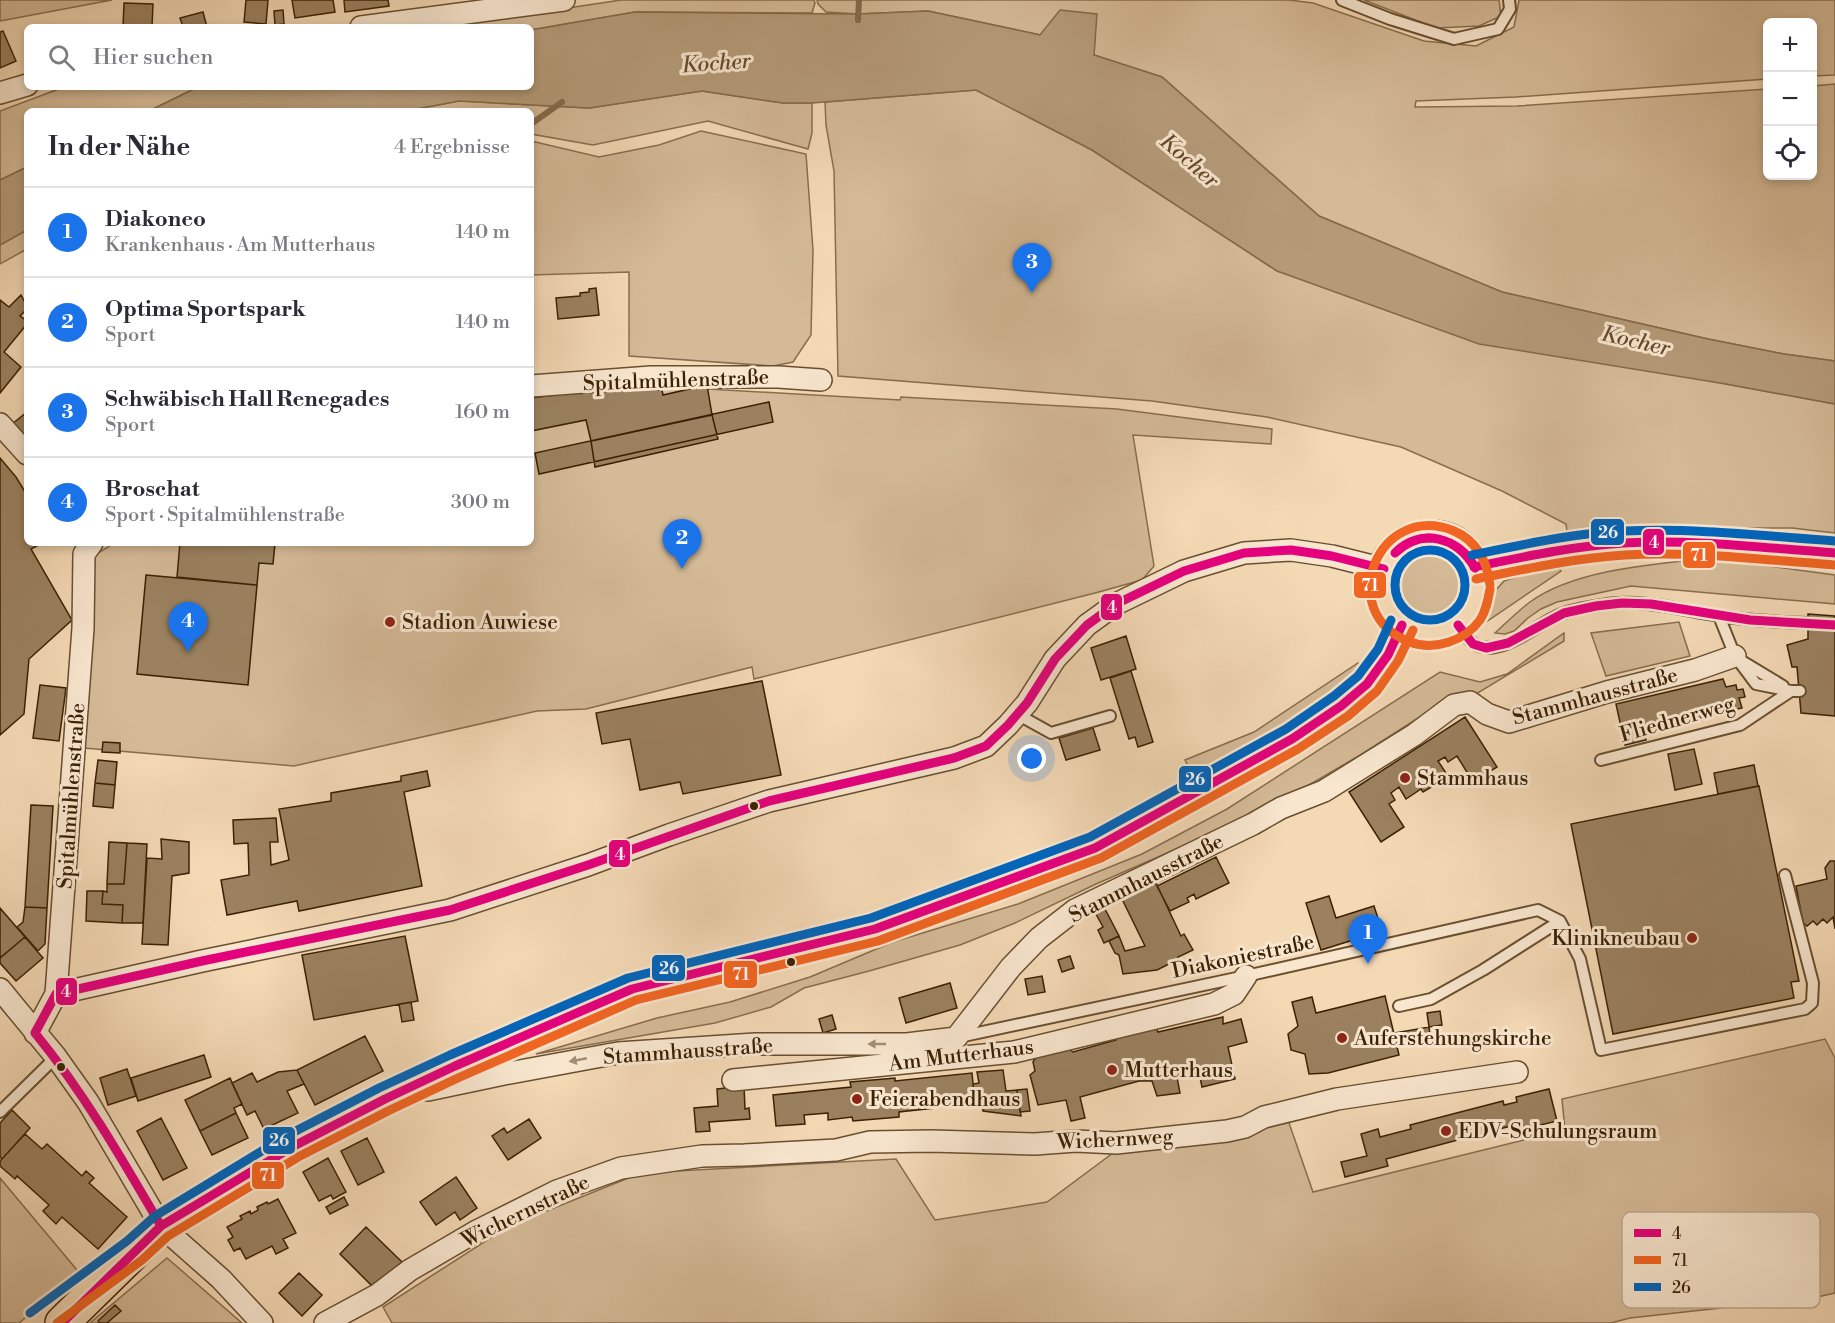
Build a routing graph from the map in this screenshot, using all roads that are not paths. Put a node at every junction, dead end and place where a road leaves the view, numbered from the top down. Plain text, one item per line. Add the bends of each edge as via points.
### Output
1 (564, 0) edge
2 (1342, 0) edge
3 (1509, 0) edge
4 (384, 24) edge
5 (24, 86) edge
6 (0, 93) edge
7 (821, 380) dead end
8 (534, 386) edge
9 (0, 424) edge
10 (24, 451) edge
11 (85, 546) edge
12 (1835, 553) edge
13 (1474, 567) junction
14 (1384, 569) junction
15 (1719, 616) junction
16 (1808, 623) dead end
17 (1402, 625) junction
18 (1458, 625) junction
19 (1735, 656) junction
20 (1017, 714) junction
21 (1110, 716) dead end
22 (1601, 760) dead end
23 (1785, 875) dead end
24 (1560, 921) junction
25 (1246, 976) junction
26 (0, 989) edge
27 (56, 994) junction
28 (1399, 1006) dead end
29 (36, 1033) junction
30 (956, 1038) junction
31 (56, 1057) junction
32 (1517, 1072) dead end
33 (733, 1080) dead end
34 (385, 1100) junction
35 (0, 1112) edge
36 (744, 1155) joint
37 (161, 1226) junction
38 (135, 1250) junction
39 (37, 1323) edge
40 (63, 1323) edge
41 (262, 1323) edge
42 (325, 1323) edge

1 - 4 street
2 - 3 lane via 1454,39 1498,29 1510,9
5 - 6 street
7 - 8 street, Spitalmühlenstraße via 651,377
9 - 10 street
11 - 27 street, Spitalmühlenstraße via 83,628
12 - 13 main road via 1689,542 1624,543
13 - 14 main road via 1460,548 1439,538 1422,538 1406,543 1392,554
13 - 18 main road via 1478,587 1475,602
14 - 17 main road via 1382,596
14 - 20 street via 1291,550 1244,553 1184,571 1116,604 1087,626 1055,659
15 - 16 lane
15 - 18 lane via 1643,603 1608,604 1561,614 1500,648 1473,644
15 - 19 lane
17 - 18 main road via 1421,633 1441,632
17 - 34 main road via 1388,655 1367,684 1341,706 1292,740 1095,848 874,929 632,989
19 - 22 lane, Fliednerweg via 1756,684 1795,691 1740,725
19 - 30 street, Stammhausstraße via 1509,722 1486,714 1470,702 1454,705 1324,791 1281,808 1075,910 1039,938 1011,967
20 - 21 lane via 1051,733
20 - 27 street via 986,746 954,758 769,801 450,910
23 - 24 lane via 1813,984 1812,1003 1805,1009 1601,1050 1580,959
24 - 25 lane, Diakoniestraße via 1538,910
24 - 28 lane via 1431,999
25 - 30 lane, Diakoniestraße
25 - 33 street, Am Mutterhaus via 1234,994 1214,1004 1014,1052
26 - 29 street
27 - 29 street, Spitalmühlenstraße
29 - 31 street
30 -> 34 street, Stammhausstraße via 906,1044 755,1044 618,1053
31 - 35 lane
31 - 37 street via 88,1102
32 - 36 street, Wichernweg via 1337,1100 1264,1117 1227,1131 1116,1143 870,1142 836,1149
34 - 37 main road via 294,1146
36 - 42 street, Wichernstraße via 702,1156 621,1168 557,1191 476,1232
37 - 38 main road
37 - 41 street via 221,1279
38 - 39 main road
38 - 40 main road

